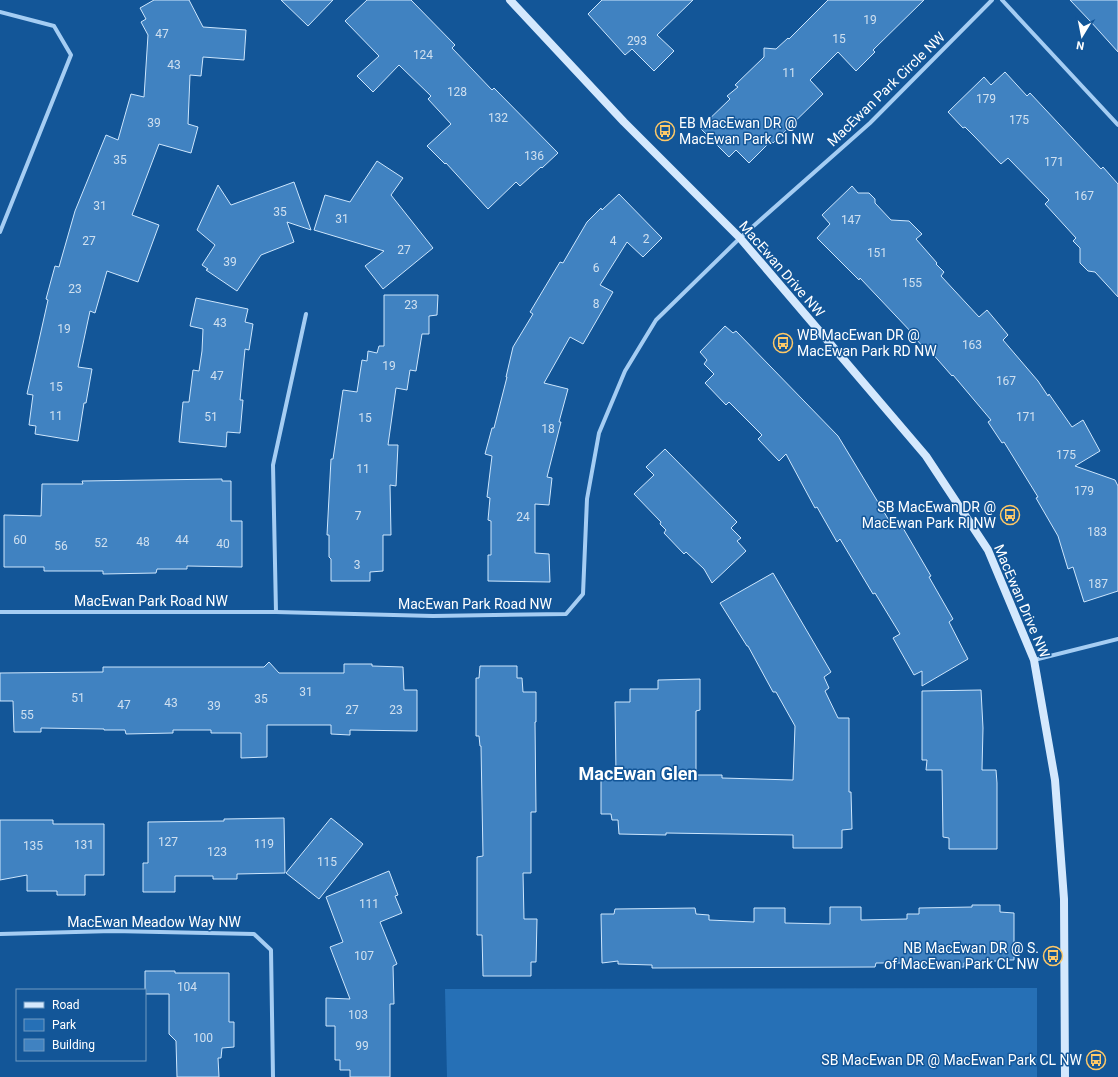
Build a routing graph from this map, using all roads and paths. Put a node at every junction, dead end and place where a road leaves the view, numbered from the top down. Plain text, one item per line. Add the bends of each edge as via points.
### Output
1 (510, 0) edge
2 (992, 0) edge
3 (1002, 0) edge
4 (0, 12) edge
5 (1118, 125) edge
6 (0, 232) edge
7 (740, 238) junction
8 (306, 314) dead end
9 (0, 612) edge
10 (276, 612) junction
11 (1118, 639) edge
12 (1034, 660) junction
13 (0, 934) edge
14 (274, 1077) edge
15 (1065, 1077) edge

1 - 7 street, MacEwan Drive NW via 624,122
2 - 7 street, MacEwan Park Circle NW via 870,123
3 - 5 street
4 - 6 street via 54,26 71,55
7 - 10 street, MacEwan Park Road NW via 656,320 625,371 599,433 588,492 583,594 566,614 433,616
7 - 12 street, MacEwan Drive NW via 926,456 988,550
8 - 10 street via 273,465
9 - 10 street, MacEwan Park Road NW
11 - 12 street
12 - 15 street, MacEwan Drive NW via 1055,780 1064,899
13 - 14 street, MacEwan Meadow Way NW via 254,934 271,950

